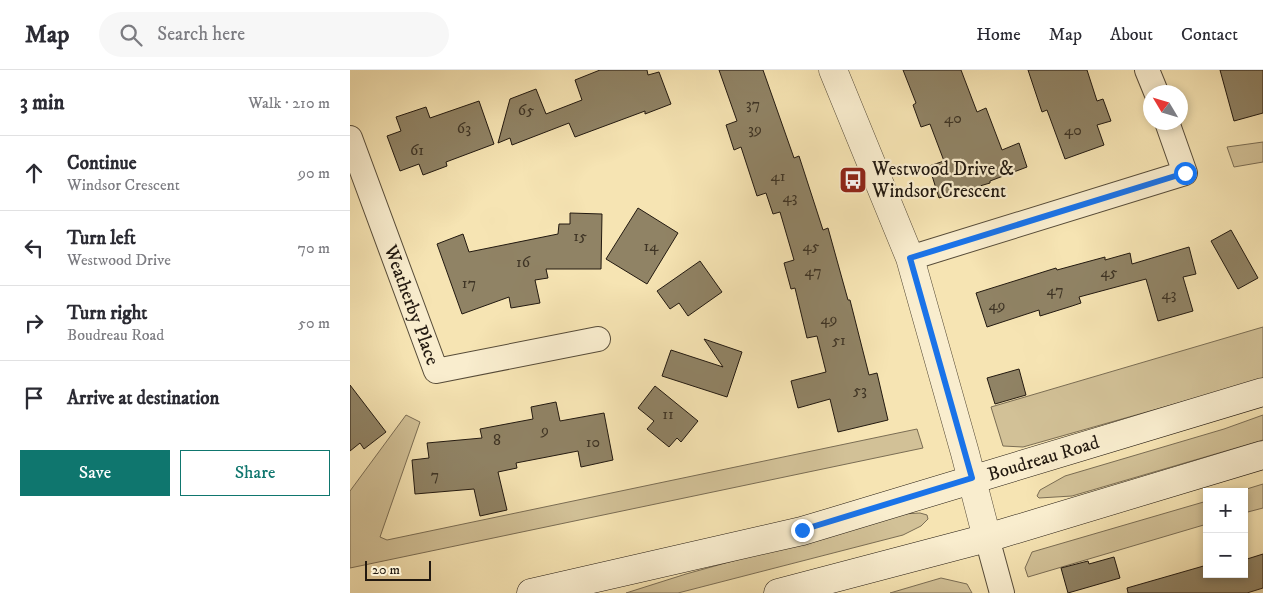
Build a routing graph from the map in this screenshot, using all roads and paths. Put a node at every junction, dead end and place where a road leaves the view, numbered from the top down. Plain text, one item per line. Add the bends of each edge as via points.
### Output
1 (833, 70) edge
2 (1147, 70) edge
3 (1153, 85) edge
4 (1170, 130) edge
5 (350, 138) edge
6 (910, 258) junction
7 (598, 339) dead end
8 (1263, 392) edge
9 (1263, 455) edge
10 (972, 478) junction
11 (987, 538) junction
12 (530, 593) edge
13 (778, 593) edge
14 (1002, 593) edge

1 - 6 main road
2 - 3 street
4 - 6 street via 1185,173
5 - 7 street, Weatherby Place via 436,371
6 - 10 main road
8 - 10 main road, Boudreau Road
9 - 11 main road
10 - 11 main road
10 - 12 main road, Boudreau Road via 802,530
11 - 13 main road
11 - 14 street

